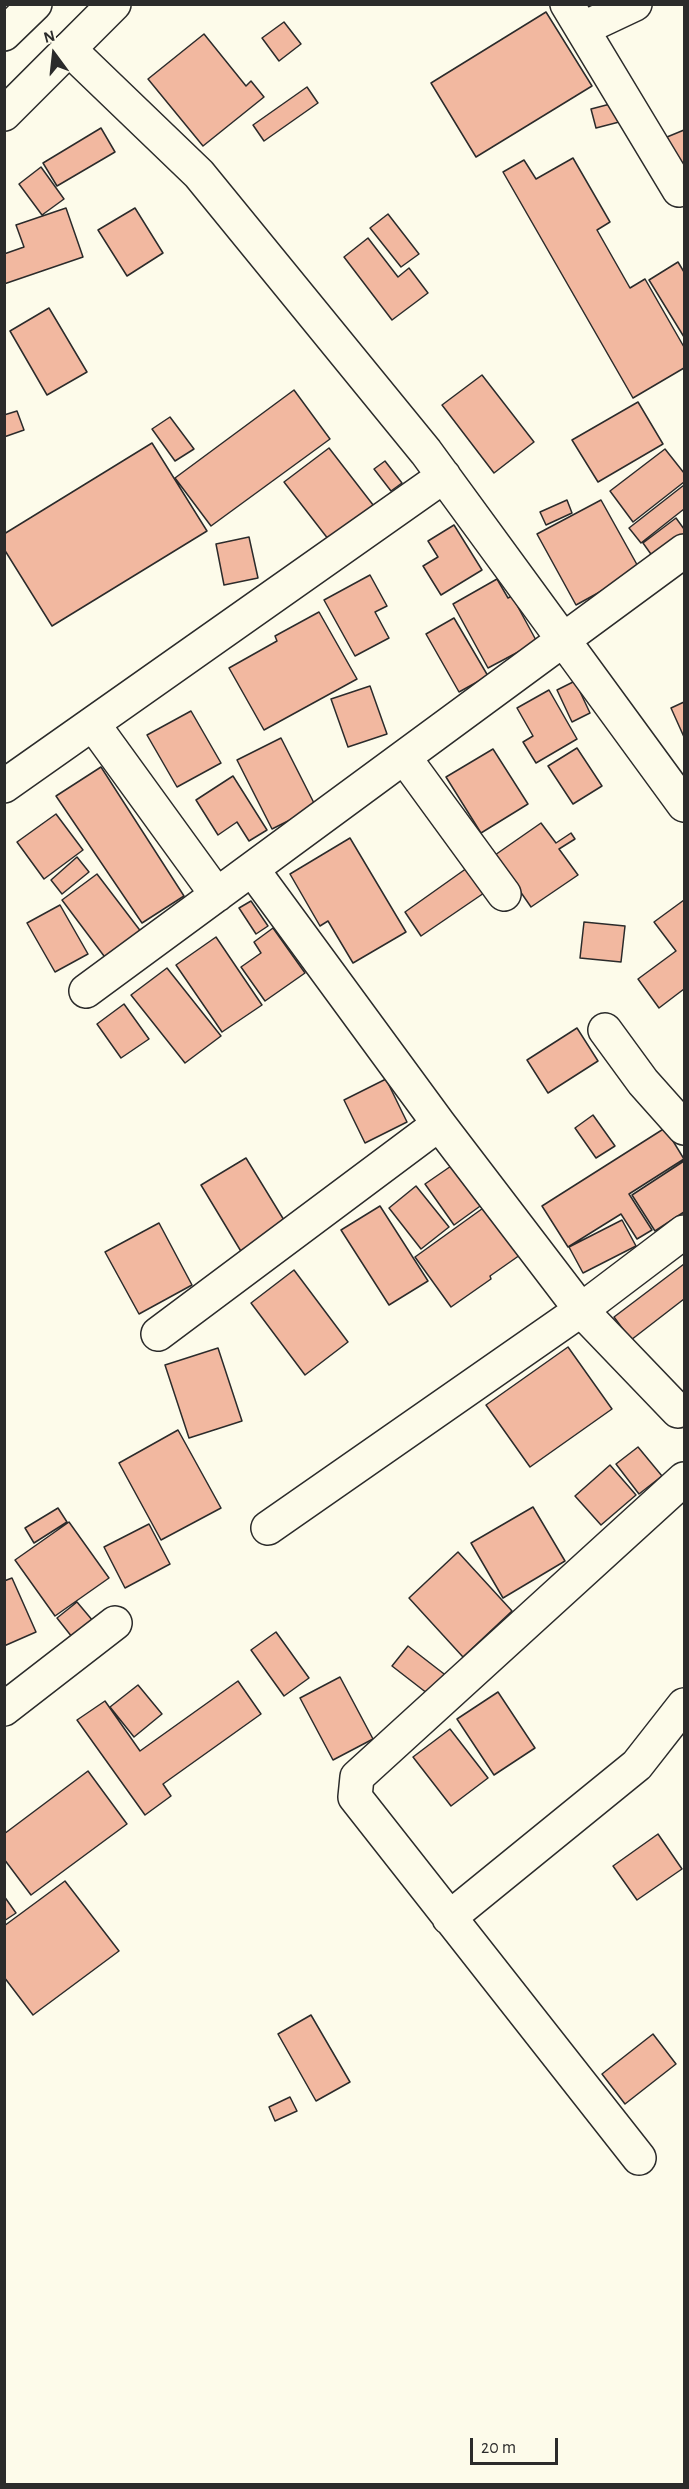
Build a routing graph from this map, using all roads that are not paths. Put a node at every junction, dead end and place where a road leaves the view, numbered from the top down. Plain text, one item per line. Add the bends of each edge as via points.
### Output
1 (35, 4) edge
2 (114, 4) edge
3 (635, 4) edge
4 (574, 17) edge
5 (4, 34) edge
6 (69, 49) junction
7 (4, 114) edge
8 (679, 190) dead end
9 (444, 476) junction
10 (684, 551) edge
11 (564, 640) junction
12 (93, 724) junction
13 (404, 757) junction
14 (4, 786) edge
15 (684, 806) edge
16 (252, 869) junction
17 (504, 894) dead end
18 (217, 895) junction
19 (86, 991) dead end
20 (605, 1030) dead end
21 (439, 1124) junction
22 (684, 1128) edge
23 (684, 1232) edge
24 (581, 1310) junction
25 (158, 1334) dead end
26 (682, 1412) edge
27 (684, 1479) edge
28 (268, 1528) dead end
29 (115, 1623) dead end
30 (684, 1705) edge
31 (4, 1709) edge
32 (448, 1918) junction
33 (639, 2158) dead end

1 - 5 street
2 - 6 street
3 - 4 street
4 - 8 street
6 - 7 street
6 - 9 street via 199,174
9 - 11 street
9 - 12 street
10 - 11 street
11 - 13 street
11 - 15 street
12 - 14 street
12 - 18 street
13 - 16 street
13 - 17 street
16 - 18 street
16 - 21 street
18 - 19 street
20 - 22 street via 643,1082
21 - 24 street
21 - 25 street
23 - 24 street
24 - 26 street
24 - 28 street
27 - 32 street via 357,1777 355,1797
29 - 31 street
30 - 32 street via 637,1765
32 - 33 street

